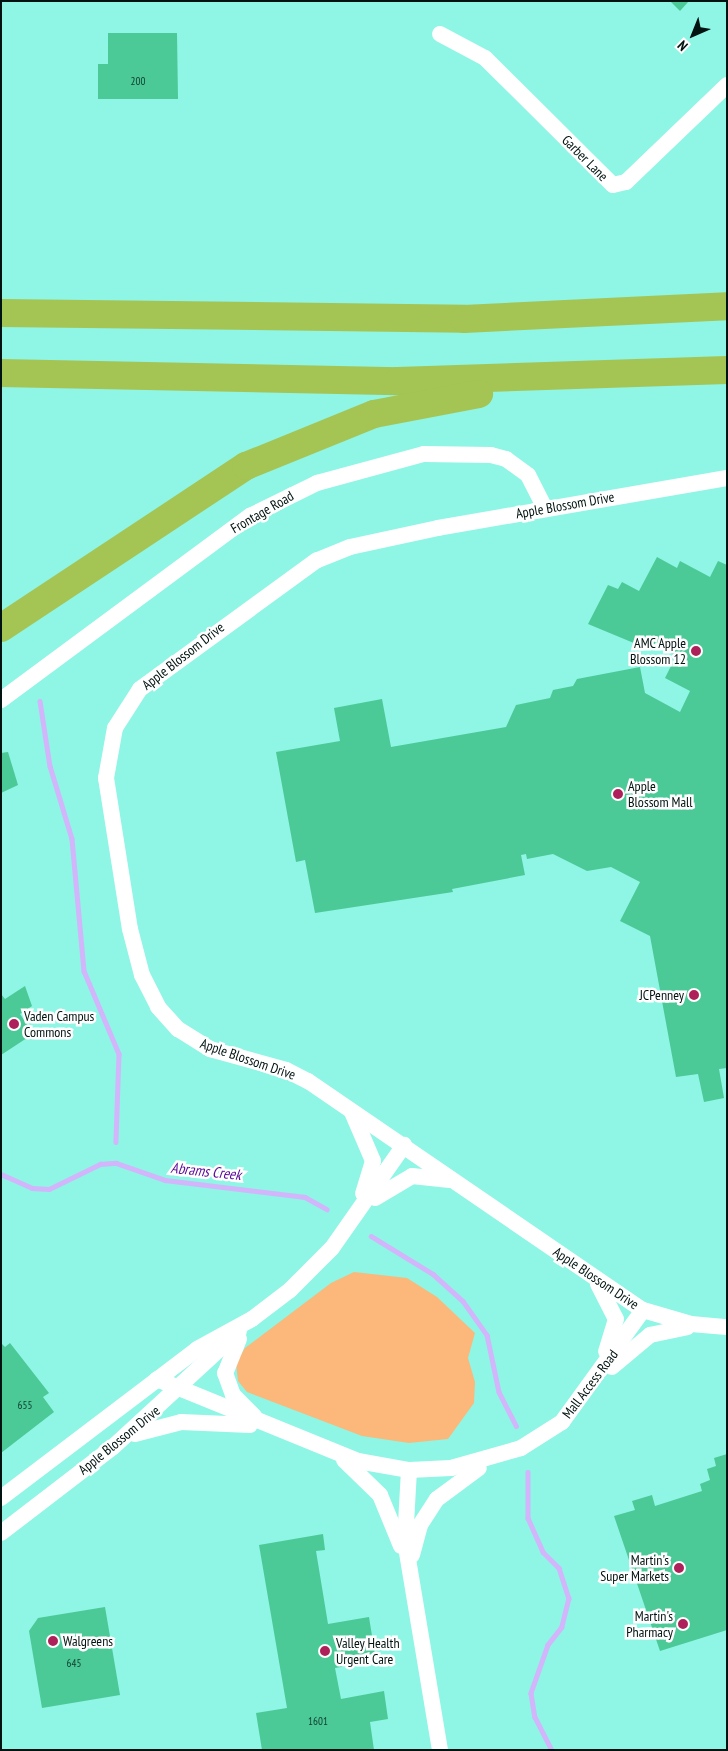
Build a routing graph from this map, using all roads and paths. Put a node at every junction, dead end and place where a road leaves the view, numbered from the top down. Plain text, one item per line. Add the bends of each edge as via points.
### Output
1 (440, 34) dead end
2 (727, 85) edge
3 (727, 306) edge
4 (1, 313) edge
5 (727, 370) edge
6 (1, 374) edge
7 (610, 377) junction
8 (727, 478) edge
9 (545, 508) junction
10 (1, 628) edge
11 (1, 700) edge
12 (350, 1108) junction
13 (404, 1145) junction
14 (455, 1181) junction
15 (353, 1219) junction
16 (594, 1278) junction
17 (643, 1310) junction
18 (252, 1319) junction
19 (700, 1326) junction
20 (727, 1327) edge
21 (157, 1379) junction
22 (179, 1390) junction
23 (583, 1395) junction
24 (270, 1427) junction
25 (113, 1447) junction
26 (336, 1454) junction
27 (498, 1457) junction
28 (409, 1470) junction
29 (1, 1498) edge
30 (1, 1533) edge
31 (409, 1570) junction
32 (440, 1750) edge

1 - 2 street, Garber Lane via 485,58 613,185 626,182
3 - 4 highway via 464,318
5 - 7 highway
6 - 7 highway via 398,381
7 - 10 highway via 411,406 311,436 208,489
8 - 9 street, Apple Blossom Drive
9 - 11 street, Frontage Road via 528,476 506,459 491,455 424,454 317,483 250,516
9 - 12 street, Apple Blossom Drive via 374,541 316,560 155,675 130,700 115,728 107,762 108,799 130,929 142,975 158,1007 178,1029 203,1046 286,1070
12 - 13 street, Apple Blossom Drive
12 - 15 street via 373,1161
13 - 14 street, Apple Blossom Drive
13 - 15 street, Apple Blossom Drive
14 - 15 street via 403,1178
14 - 16 street, Apple Blossom Drive
15 - 18 street, Apple Blossom Drive via 312,1270
16 - 17 street, Apple Blossom Drive
16 - 23 street via 614,1311 616,1327
17 - 19 street, Apple Blossom Drive
17 - 23 street, Mall Access Road
18 - 21 street, Apple Blossom Drive via 197,1349
18 - 22 street, Apple Blossom Drive
18 - 24 street via 232,1349 225,1373 242,1407
19 - 20 street, Apple Blossom Drive
19 - 23 street via 650,1335
21 - 22 street, Mall Access Road
21 - 29 street, Apple Blossom Drive
22 - 24 street, Mall Access Road
22 - 25 street, Apple Blossom Drive
23 - 27 street, Mall Access Road via 549,1432
24 - 25 street via 217,1422 162,1423
24 - 26 street, Mall Access Road
25 - 30 street, Apple Blossom Drive
26 - 28 street, Mall Access Road
26 - 31 street via 380,1495
27 - 28 street, Mall Access Road via 451,1468
27 - 31 street via 452,1484 437,1499 420,1525
28 - 31 street via 405,1521
31 - 32 street

